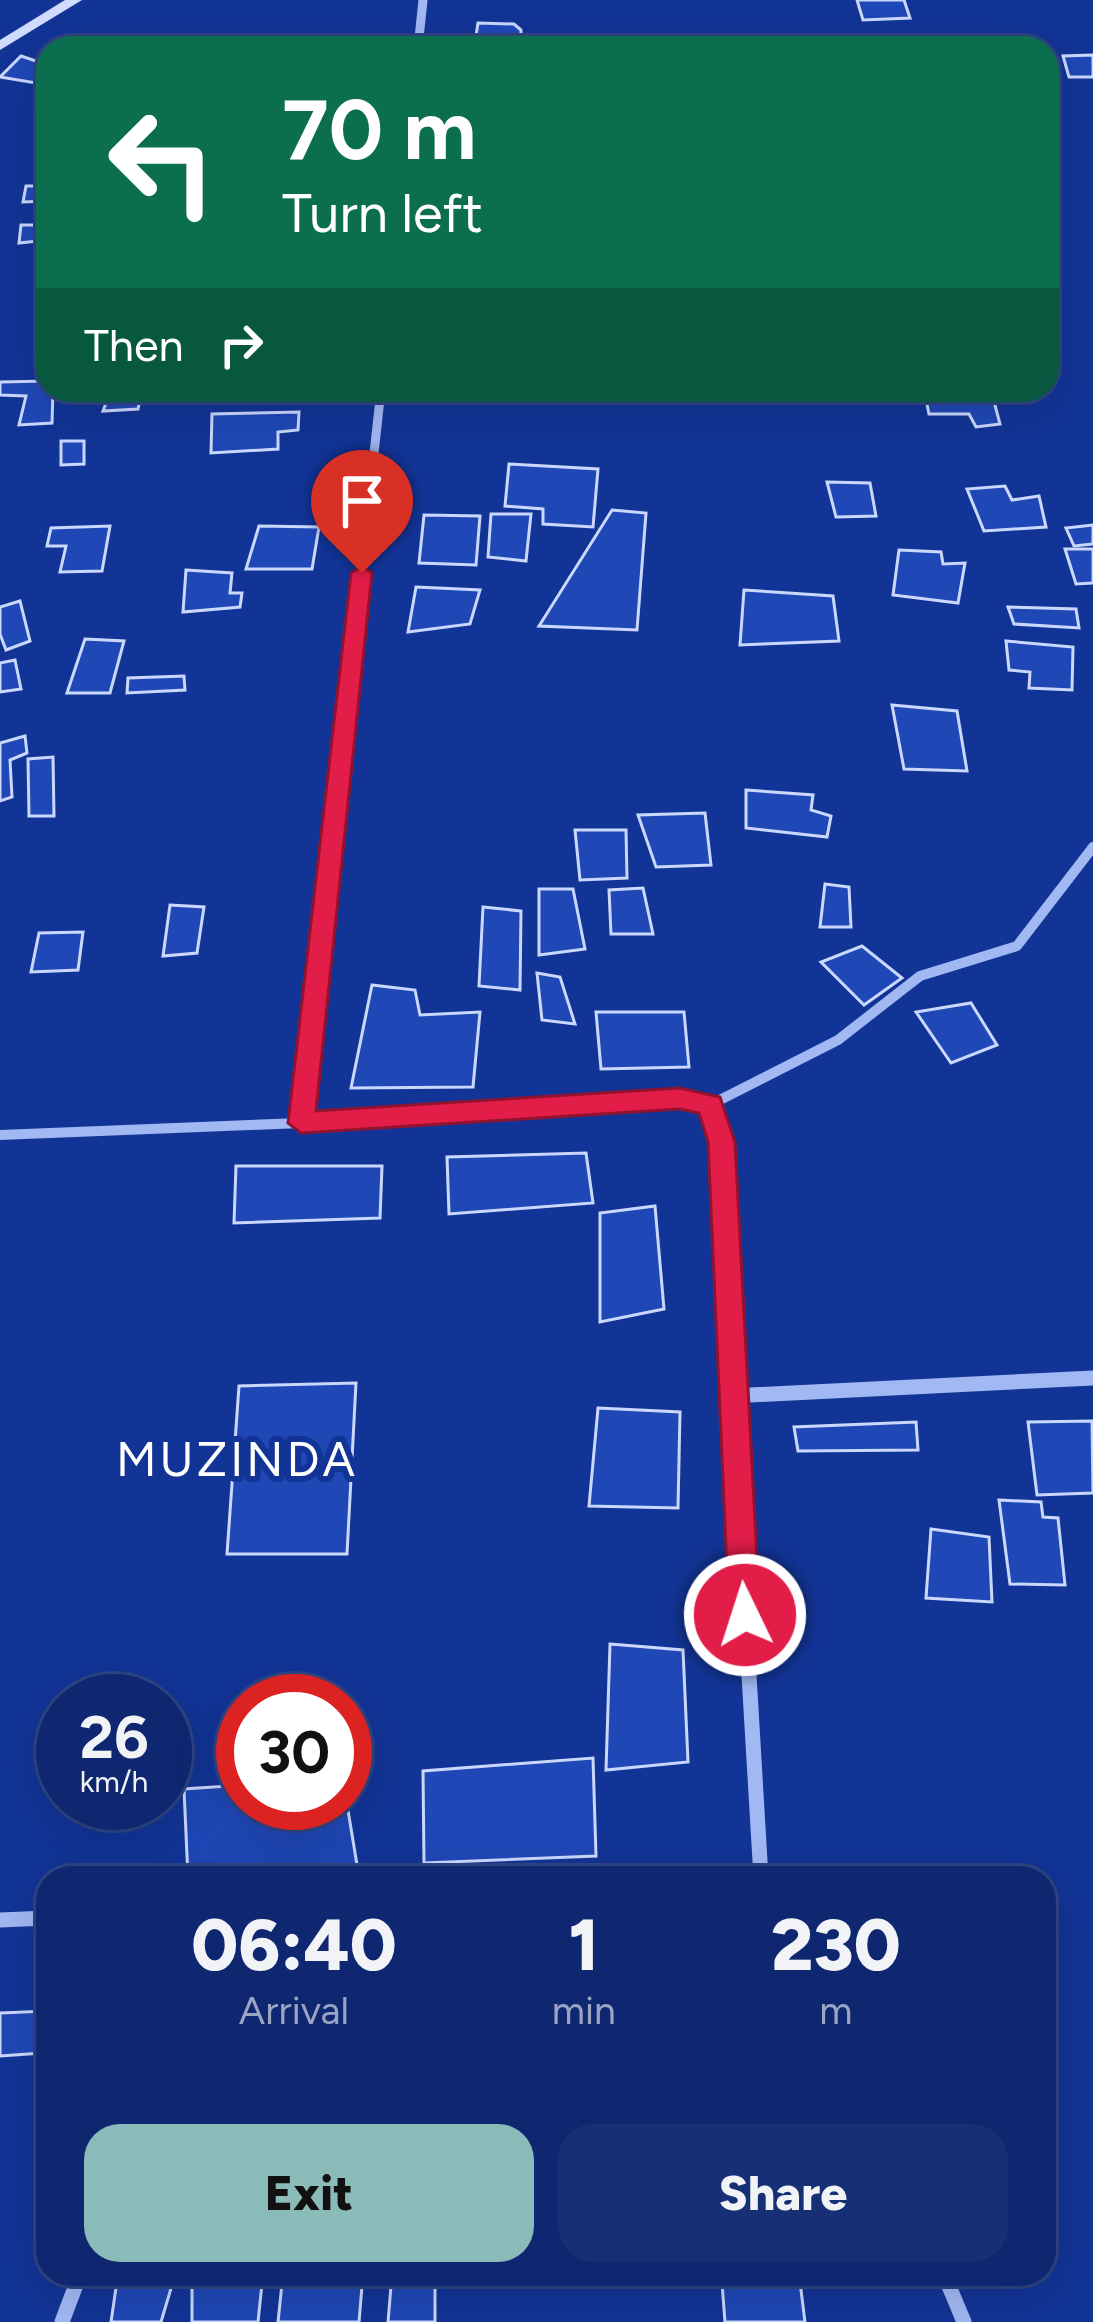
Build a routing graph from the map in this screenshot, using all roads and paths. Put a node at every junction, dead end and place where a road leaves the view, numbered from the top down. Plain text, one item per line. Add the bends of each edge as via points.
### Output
1 (75, 0) edge
2 (423, 0) edge
3 (419, 36) edge
4 (0, 46) edge
5 (380, 402) edge
6 (1093, 847) edge
7 (710, 1105) junction
8 (301, 1123) junction
9 (0, 1135) edge
10 (1093, 1378) edge
11 (731, 1396) junction
12 (760, 1866) edge
13 (36, 1918) edge
14 (0, 1920) edge
15 (76, 2286) edge
16 (949, 2286) edge
17 (62, 2322) edge
18 (964, 2322) edge

1 - 4 main road
2 - 3 street
5 - 8 street
6 - 7 street via 1017,946 920,976 838,1040
7 - 8 street via 680,1099
7 - 11 street via 721,1142
8 - 9 street
10 - 11 street
11 - 12 street
13 - 14 street
15 - 17 street
16 - 18 street

